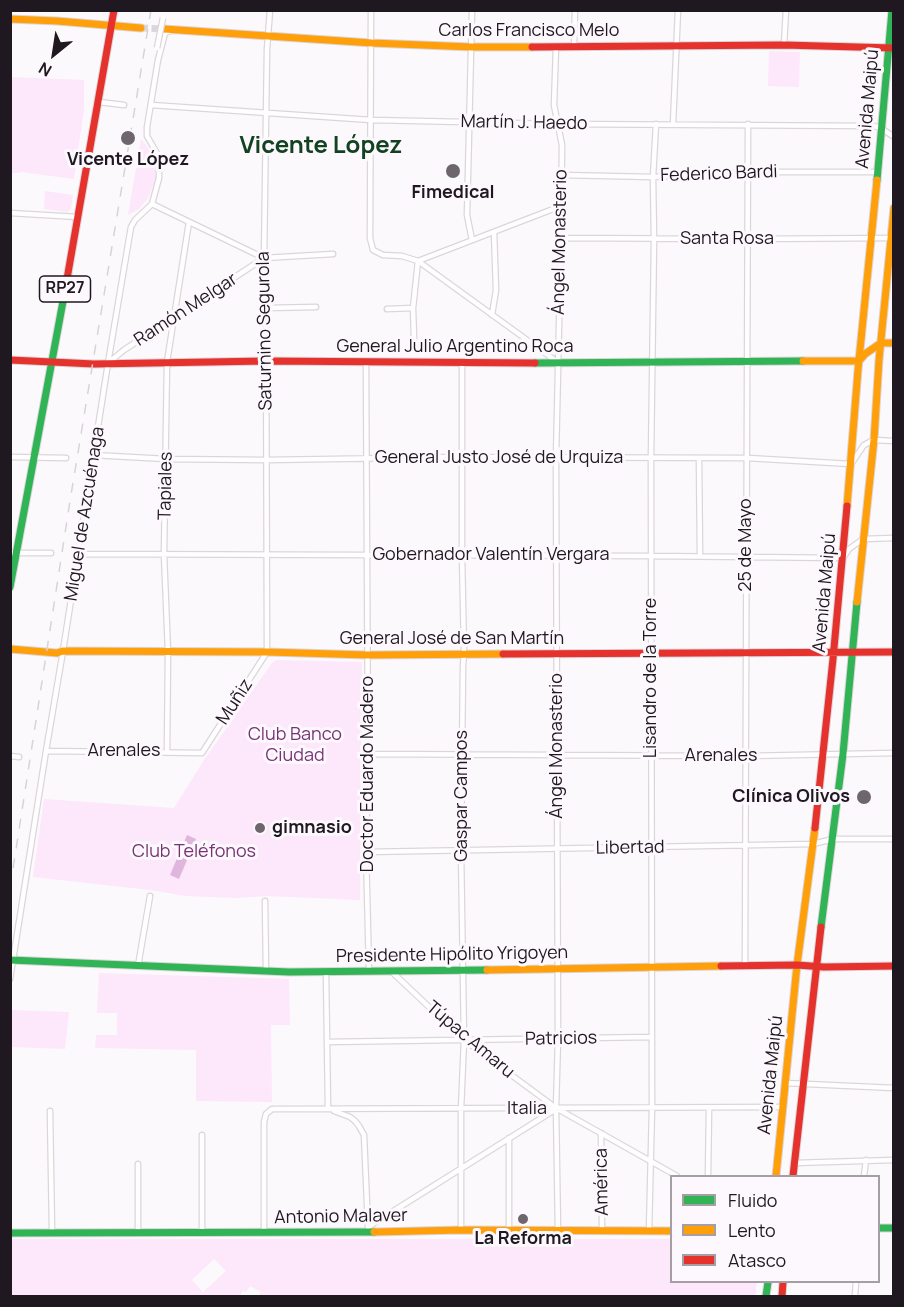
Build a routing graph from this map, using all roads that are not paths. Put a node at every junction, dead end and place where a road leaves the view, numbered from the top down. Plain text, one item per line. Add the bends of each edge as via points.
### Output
1 (114, 10) edge
2 (166, 10) edge
3 (270, 10) edge
4 (371, 10) edge
5 (472, 10) edge
6 (575, 10) edge
7 (678, 10) edge
8 (786, 10) edge
9 (892, 10) edge
10 (10, 19) edge
11 (111, 26) junction
12 (141, 28) tunnel mouth
13 (164, 29) tunnel mouth
14 (177, 30) junction
15 (268, 35) junction
16 (372, 43) junction
17 (677, 45) junction
18 (784, 45) junction
19 (472, 47) junction
20 (556, 47) junction
21 (574, 47) junction
22 (891, 48) edge
23 (158, 60) junction
24 (99, 102) junction
25 (124, 105) dead end
26 (151, 105) junction
27 (266, 113) junction
28 (371, 120) junction
29 (470, 123) junction
30 (558, 124) junction
31 (656, 124) junction
32 (673, 124) junction
33 (748, 124) junction
34 (881, 128) junction
35 (894, 137) edge
36 (748, 172) junction
37 (878, 172) junction
38 (561, 174) junction
39 (653, 177) junction
40 (152, 204) junction
41 (561, 206) junction
42 (894, 208) edge
43 (10, 213) edge
44 (78, 217) junction
45 (189, 222) junction
46 (494, 232) junction
47 (561, 238) junction
48 (872, 238) junction
49 (892, 238) edge
50 (654, 239) junction
51 (748, 239) junction
52 (472, 240) junction
53 (333, 254) dead end
54 (264, 258) junction
55 (418, 261) junction
56 (316, 307) dead end
57 (266, 308) junction
58 (413, 308) junction
59 (387, 309) dead end
60 (492, 315) junction
61 (173, 318) junction
62 (414, 339) dead end
63 (881, 343) junction
64 (894, 343) edge
65 (10, 360) edge
66 (53, 361) junction
67 (266, 361) junction
68 (366, 362) junction
69 (652, 362) junction
70 (859, 362) junction
71 (108, 363) junction
72 (167, 363) junction
73 (462, 363) junction
74 (558, 363) junction
75 (748, 363) junction
76 (874, 440) junction
77 (894, 441) edge
78 (93, 455) junction
79 (10, 457) edge
80 (462, 457) junction
81 (34, 458) junction
82 (66, 458) dead end
83 (556, 458) junction
84 (651, 458) junction
85 (699, 458) junction
86 (747, 458) junction
87 (166, 459) junction
88 (366, 459) junction
89 (267, 460) junction
90 (851, 464) junction
91 (894, 538) edge
92 (863, 539) junction
93 (13, 553) edge
94 (51, 553) dead end
95 (79, 554) junction
96 (164, 554) junction
97 (267, 554) junction
98 (366, 555) junction
99 (462, 555) junction
100 (556, 556) junction
101 (651, 556) junction
102 (700, 556) junction
103 (746, 557) junction
104 (843, 558) junction
105 (10, 587) edge
106 (10, 650) edge
107 (63, 651) junction
108 (168, 652) junction
109 (267, 652) junction
110 (894, 652) edge
111 (464, 653) junction
112 (556, 653) junction
113 (834, 653) junction
114 (852, 653) junction
115 (651, 654) junction
116 (747, 654) junction
117 (368, 655) junction
118 (46, 751) junction
119 (167, 752) junction
120 (202, 753) joint
121 (894, 753) edge
122 (368, 754) junction
123 (461, 754) junction
124 (823, 754) junction
125 (843, 754) junction
126 (557, 755) junction
127 (10, 756) edge
128 (651, 756) junction
129 (746, 756) junction
130 (19, 757) dead end
131 (833, 839) junction
132 (894, 839) edge
133 (813, 844) junction
134 (747, 846) junction
135 (651, 847) junction
136 (557, 849) junction
137 (461, 850) junction
138 (366, 852) junction
139 (150, 896) dead end
140 (265, 901) dead end
141 (12, 960) edge
142 (745, 965) junction
143 (797, 965) junction
144 (138, 966) junction
145 (894, 966) edge
146 (651, 967) junction
147 (816, 967) junction
148 (557, 969) junction
149 (369, 970) junction
150 (391, 970) junction
151 (463, 970) junction
152 (266, 971) junction
153 (326, 972) junction
154 (10, 979) edge
155 (651, 1037) junction
156 (558, 1039) junction
157 (464, 1040) junction
158 (327, 1042) junction
159 (785, 1083) junction
160 (803, 1084) junction
161 (894, 1088) edge
162 (783, 1107) junction
163 (556, 1108) junction
164 (652, 1108) junction
165 (709, 1108) junction
166 (328, 1109) junction
167 (461, 1109) junction
168 (50, 1111) dead end
169 (601, 1133) junction
170 (202, 1135) dead end
171 (508, 1138) junction
172 (866, 1160) junction
173 (894, 1160) edge
174 (651, 1162) junction
175 (794, 1163) junction
176 (138, 1164) dead end
177 (461, 1169) junction
178 (675, 1175) edge
179 (708, 1175) edge
180 (776, 1175) edge
181 (793, 1175) edge
182 (864, 1175) edge
183 (367, 1230) junction
184 (461, 1230) junction
185 (509, 1230) junction
186 (558, 1230) junction
187 (602, 1231) junction
188 (649, 1231) junction
189 (670, 1231) edge
190 (52, 1232) junction
191 (138, 1232) junction
192 (202, 1232) junction
193 (10, 1233) edge
194 (264, 1233) junction

1 - 11 street, RP27
2 - 23 street, Miguel de Azcuénaga, bridge
3 - 15 street, Saturnino Segurola
4 - 16 street
5 - 19 street
6 - 21 street
7 - 17 street
8 - 18 street
9 - 22 street, Avenida Maipú
10 - 11 street
11 - 12 street
11 - 24 street, RP27
13 - 14 street, Carlos Francisco Melo
14 - 15 street, Carlos Francisco Melo
14 - 23 street, Miguel de Azcuénaga via 165,33
15 - 16 street, Carlos Francisco Melo
15 - 27 street, Saturnino Segurola
16 - 19 street, Carlos Francisco Melo
16 - 28 street
17 - 18 street, Carlos Francisco Melo
17 - 21 street, Carlos Francisco Melo
17 - 32 street
18 - 22 street, Carlos Francisco Melo
19 - 20 street, Carlos Francisco Melo
19 - 29 street
20 - 21 street, Carlos Francisco Melo
20 - 30 street, Ángel Monasterio via 554,105
22 - 34 street, Avenida Maipú
23 - 26 street, Miguel de Azcuénaga
24 - 25 street
24 - 44 street, RP27
26 - 27 street, Martín J. Haedo
26 - 40 street, Miguel de Azcuénaga via 147,136 160,167
27 - 28 street, Martín J. Haedo
27 - 54 street, Saturnino Segurola
28 - 29 street, Martín J. Haedo
28 - 55 street via 370,238 374,250 383,255
29 - 30 street, Martín J. Haedo
29 - 52 street via 467,215
30 - 31 street, Martín J. Haedo
30 - 38 street, Ángel Monasterio via 562,139
31 - 32 street, Martín J. Haedo
31 - 39 street, Lisandro de la Torre
32 - 33 street, Martín J. Haedo
33 - 34 street, Martín J. Haedo
33 - 36 street, 25 de Mayo
34 - 35 street
34 - 37 street, Avenida Maipú
36 - 37 street, Federico Bardi
36 - 39 street, Federico Bardi
36 - 51 street, 25 de Mayo
37 - 48 street, Avenida Maipú
38 - 39 street, Federico Bardi
38 - 41 street, Ángel Monasterio
39 - 50 street, Lisandro de la Torre
40 - 45 street
40 - 71 street, Miguel de Azcuénaga via 131,227
41 - 46 street
41 - 47 street, Ángel Monasterio
42 - 49 street, Avenida Maipú
43 - 44 street
44 - 66 street, RP27
45 - 54 street
45 - 61 street, Tapiales
46 - 52 street
46 - 60 street via 496,290
47 - 50 street, Santa Rosa
47 - 74 street, Ángel Monasterio
48 - 49 street, Santa Rosa
48 - 51 street, Santa Rosa
48 - 70 street, Avenida Maipú
49 - 63 street, Avenida Maipú
50 - 51 street, Santa Rosa
50 - 69 street, Lisandro de la Torre
51 - 75 street, 25 de Mayo
52 - 55 street
53 - 54 street
54 - 57 street, Saturnino Segurola
54 - 61 street, Ramón Melgar
55 - 58 street
55 - 60 street
56 - 57 street
57 - 67 street, Saturnino Segurola
58 - 59 street
58 - 62 street
60 - 74 street
61 - 71 street, Ramón Melgar
61 - 72 street, Tapiales
63 - 64 street
63 - 70 street
63 - 76 street, Avenida Maipú
65 - 66 street, General Julio Argentino Roca
66 - 71 street, General Julio Argentino Roca
66 - 81 street, RP27
67 - 68 street, General Julio Argentino Roca
67 - 72 street, General Julio Argentino Roca
67 - 89 street, Saturnino Segurola
68 - 73 street, General Julio Argentino Roca
68 - 88 street, Doctor Eduardo Madero
69 - 74 street, General Julio Argentino Roca
69 - 75 street, General Julio Argentino Roca
69 - 84 street, Lisandro de la Torre
70 - 75 street, General Julio Argentino Roca
70 - 90 street, Avenida Maipú
71 - 72 street, General Julio Argentino Roca
71 - 78 street, Miguel de Azcuénaga
72 - 87 street, Tapiales
73 - 74 street, General Julio Argentino Roca
73 - 80 street, Gaspar Campos
74 - 83 street, Ángel Monasterio
75 - 86 street, 25 de Mayo
76 - 77 street
76 - 90 street via 864,445
76 - 92 street, Avenida Maipú
78 - 87 street, General Justo José de Urquiza
78 - 95 street, Miguel de Azcuénaga
79 - 81 street
80 - 83 street, General Justo José de Urquiza
80 - 88 street, General Justo José de Urquiza
80 - 99 street, Gaspar Campos
81 - 82 street
81 - 93 street, RP27
83 - 84 street, General Justo José de Urquiza
83 - 100 street, Ángel Monasterio
84 - 85 street, General Justo José de Urquiza
84 - 101 street, Lisandro de la Torre
85 - 86 street, General Justo José de Urquiza
85 - 102 street
86 - 90 street, General Justo José de Urquiza
86 - 103 street, 25 de Mayo
87 - 89 street, General Justo José de Urquiza
87 - 96 street, Tapiales
88 - 89 street, General Justo José de Urquiza
88 - 98 street, Doctor Eduardo Madero
89 - 97 street, Saturnino Segurola
90 - 104 street, Avenida Maipú
91 - 92 street
92 - 104 street
92 - 114 street, Avenida Maipú
93 - 94 street
93 - 105 street, RP27
95 - 96 street, Gobernador Valentín Vergara
95 - 107 street, Miguel de Azcuénaga
96 - 97 street, Gobernador Valentín Vergara
96 - 108 street, Tapiales
97 - 98 street, Gobernador Valentín Vergara
97 - 109 street, Saturnino Segurola
98 - 99 street, Gobernador Valentín Vergara
98 - 117 street, Doctor Eduardo Madero
99 - 100 street, Gobernador Valentín Vergara
99 - 111 street, Gaspar Campos
100 - 101 street, Gobernador Valentín Vergara
100 - 112 street, Ángel Monasterio
101 - 102 street, Gobernador Valentín Vergara
101 - 115 street, Lisandro de la Torre
102 - 103 street, Gobernador Valentín Vergara
103 - 104 street, Gobernador Valentín Vergara
103 - 116 street, 25 de Mayo
104 - 113 street, Avenida Maipú
106 - 107 street, General José de San Martín
107 - 108 street, General José de San Martín
107 - 118 street, Miguel de Azcuénaga
108 - 109 street, General José de San Martín
108 - 119 street, Tapiales
109 - 117 street, General José de San Martín
109 - 120 street, Muñiz
110 - 114 street, General José de San Martín
111 - 112 street, General José de San Martín
111 - 117 street, General José de San Martín
111 - 123 street, Gaspar Campos
112 - 115 street, General José de San Martín
112 - 126 street, Ángel Monasterio
113 - 114 street, General José de San Martín
113 - 116 street, General José de San Martín
113 - 124 street, Avenida Maipú
114 - 125 street, Avenida Maipú
115 - 116 street, General José de San Martín
115 - 128 street, Lisandro de la Torre
116 - 129 street, 25 de Mayo
117 - 122 street, Doctor Eduardo Madero
118 - 119 street, Arenales
118 - 141 street, Miguel de Azcuénaga
119 - 120 street, Arenales
121 - 125 street, Arenales
122 - 123 street, Arenales
122 - 138 street, Doctor Eduardo Madero
123 - 126 street, Arenales
123 - 137 street, Gaspar Campos
124 - 125 street, Arenales
124 - 129 street, Arenales
124 - 133 street, Avenida Maipú
125 - 131 street, Avenida Maipú
126 - 128 street, Arenales
126 - 136 street, Ángel Monasterio
127 - 130 street
128 - 129 street, Arenales
128 - 135 street, Lisandro de la Torre
129 - 134 street, 25 de Mayo
131 - 132 street, Libertad
131 - 133 street, Libertad
131 - 147 street, Avenida Maipú
133 - 134 street, Libertad
133 - 143 street, Avenida Maipú
134 - 135 street, Libertad
134 - 142 street, 25 de Mayo
135 - 136 street, Libertad
135 - 146 street, Lisandro de la Torre
136 - 137 street, Libertad
136 - 148 street, Ángel Monasterio
137 - 138 street, Libertad
137 - 151 street, Gaspar Campos
138 - 149 street, Doctor Eduardo Madero
139 - 144 street
140 - 152 street
141 - 144 street, Presidente Hipólito Yrigoyen
141 - 154 street, Miguel de Azcuénaga
142 - 143 street, Presidente Hipólito Yrigoyen
142 - 146 street, Presidente Hipólito Yrigoyen
143 - 147 street, Presidente Hipólito Yrigoyen
143 - 159 street, Avenida Maipú
144 - 152 street, Presidente Hipólito Yrigoyen
145 - 147 street, Presidente Hipólito Yrigoyen
146 - 148 street, Presidente Hipólito Yrigoyen
146 - 155 street, Lisandro de la Torre
147 - 160 street, Avenida Maipú
148 - 151 street, Presidente Hipólito Yrigoyen
148 - 156 street, Ángel Monasterio
149 - 150 street, Presidente Hipólito Yrigoyen
149 - 153 street, Presidente Hipólito Yrigoyen
150 - 151 street, Presidente Hipólito Yrigoyen
150 - 157 street, Túpac Amaru
151 - 157 street, Gaspar Campos
152 - 153 street, Presidente Hipólito Yrigoyen
153 - 158 street
155 - 156 street, Patricios
155 - 164 street, Lisandro de la Torre
156 - 157 street, Patricios
156 - 163 street, Ángel Monasterio
157 - 158 street, Patricios
157 - 163 street, Túpac Amaru
157 - 167 street, Gaspar Campos
158 - 166 street
159 - 160 street
159 - 162 street, Avenida Maipú
160 - 161 street
160 - 175 street, Avenida Maipú
162 - 165 street, Italia
162 - 180 street, Avenida Maipú
163 - 164 street, Italia
163 - 167 street, Italia
163 - 169 street, Túpac Amaru
163 - 171 street
163 - 186 street, Ángel Monasterio
164 - 165 street, Italia
164 - 174 street, Lisandro de la Torre
165 - 179 street
166 - 167 street, Italia
166 - 183 street via 350,1117 364,1135
166 - 194 street, Italia via 272,1109 266,1114
167 - 177 street, Gaspar Campos
168 - 190 street
169 - 174 street, Túpac Amaru
169 - 187 street, América
170 - 192 street
171 - 177 street
171 - 185 street
172 - 173 street
172 - 175 street
172 - 182 street
174 - 178 street, Túpac Amaru
174 - 188 street, Lisandro de la Torre
175 - 181 street, Avenida Maipú
176 - 191 street
177 - 183 street
177 - 184 street, Gaspar Campos
183 - 184 street, Antonio Malaver
183 - 194 street, Antonio Malaver
184 - 185 street, Antonio Malaver
185 - 186 street, Antonio Malaver
186 - 187 street, Antonio Malaver
187 - 188 street, Antonio Malaver
188 - 189 street, Antonio Malaver
190 - 191 street, Antonio Malaver
190 - 193 street, Antonio Malaver
191 - 192 street, Antonio Malaver
192 - 194 street, Antonio Malaver

